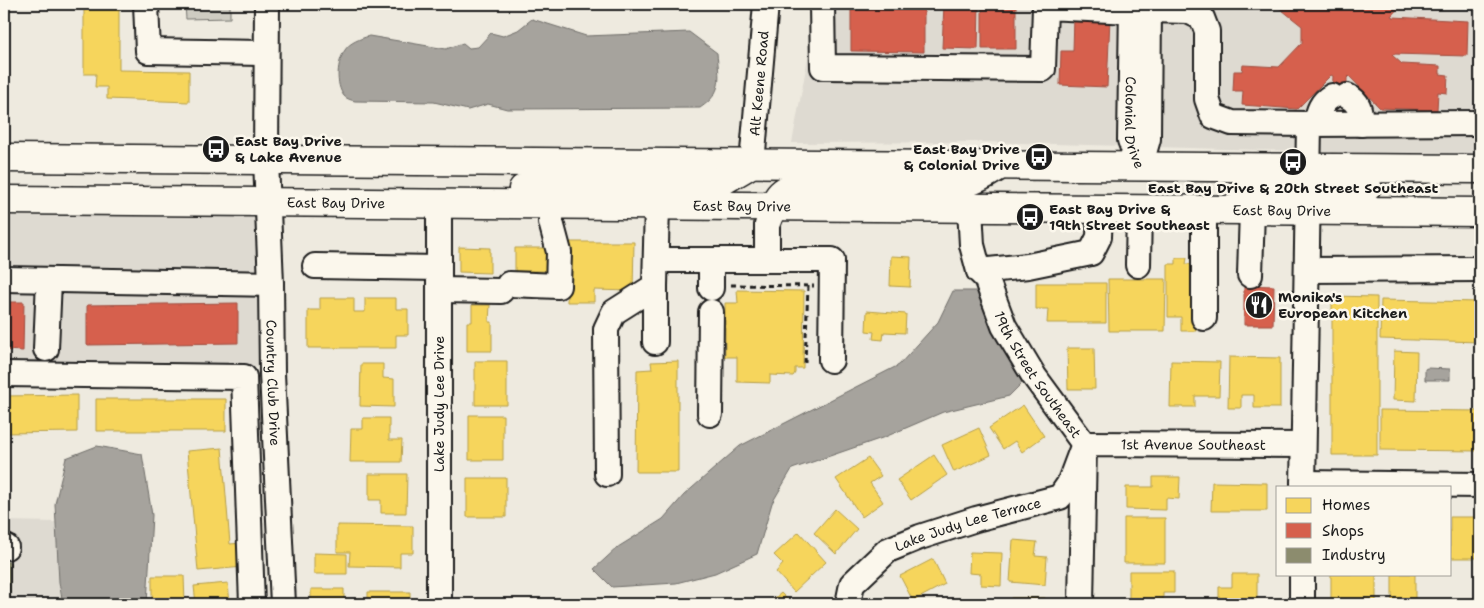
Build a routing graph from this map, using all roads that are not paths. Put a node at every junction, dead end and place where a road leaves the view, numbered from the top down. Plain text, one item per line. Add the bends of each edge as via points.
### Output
1 (146, 4) edge
2 (267, 4) edge
3 (766, 4) edge
4 (822, 4) edge
5 (1087, 6) edge
6 (1141, 7) edge
7 (266, 53) junction
8 (1313, 124) junction
9 (1361, 124) junction
10 (1480, 124) edge
11 (266, 160) junction
12 (10, 162) edge
13 (531, 162) junction
14 (752, 163) junction
15 (999, 165) junction
16 (1140, 167) junction
17 (1308, 168) junction
18 (1480, 169) edge
19 (4, 200) edge
20 (267, 202) junction
21 (439, 203) junction
22 (490, 203) junction
23 (550, 204) junction
24 (657, 205) junction
25 (1480, 205) edge
26 (775, 206) junction
27 (970, 208) junction
28 (1121, 209) junction
29 (1204, 209) junction
30 (1252, 209) junction
31 (1307, 209) junction
32 (656, 260) junction
33 (711, 260) junction
34 (767, 260) junction
35 (1138, 265) dead end
36 (315, 266) dead end
37 (1480, 269) edge
38 (1307, 270) junction
39 (979, 271) junction
40 (1250, 275) dead end
41 (4, 279) edge
42 (439, 279) junction
43 (49, 280) junction
44 (271, 284) junction
45 (655, 286) junction
46 (716, 286) road end
47 (711, 312) dead end
48 (1204, 318) dead end
49 (655, 342) dead end
50 (46, 348) dead end
51 (831, 360) dead end
52 (272, 373) junction
53 (4, 374) edge
54 (244, 377) junction
55 (710, 414) dead end
56 (1084, 444) junction
57 (1302, 446) junction
58 (606, 474) dead end
59 (1302, 485) edge
60 (1480, 485) edge
61 (282, 571) junction
62 (251, 572) junction
63 (1302, 576) edge
64 (252, 604) edge
65 (283, 604) edge
66 (439, 604) edge
67 (848, 604) edge
68 (1081, 604) edge
69 (1302, 604) edge

1 - 7 street via 148,51
2 - 7 street, Country Club Drive
3 - 14 street, Alt Keene Road
4 - 5 street via 823,67 1044,69 1045,7
5 - 6 street
6 - 8 street via 1188,11 1202,18 1207,31 1207,100 1213,116 1232,123
6 - 16 street, Colonial Drive via 1130,140
7 - 11 street, Country Club Drive
8 - 9 street
8 - 9 street via 1321,105 1340,96 1354,99 1358,104
8 - 17 street
9 - 10 street
11 - 12 main road
11 - 13 main road
11 - 20 street, Country Club Drive
13 - 14 main road
13 - 20 main road via 512,174 496,178 308,176 292,179
14 - 15 main road
14 - 22 main road via 734,175 714,182 583,182 514,191
15 - 16 main road
15 - 26 main road via 970,183 949,187 814,185 787,189 780,193
16 - 17 main road
17 - 18 main road
17 - 28 main road via 1289,187 1277,191 1160,190 1132,198
17 - 31 street
19 - 20 main road, East Bay Drive
20 - 21 main road, East Bay Drive
20 - 44 street, Country Club Drive
21 - 22 main road, East Bay Drive
21 - 42 street, Lake Judy Lee Drive
22 - 23 main road, East Bay Drive
23 - 24 main road, East Bay Drive
23 - 42 street via 559,252 558,286 505,288
24 - 26 main road, East Bay Drive
24 - 32 street
25 - 31 main road, East Bay Drive
26 - 27 main road, East Bay Drive
26 - 34 street via 767,225
27 - 28 main road, East Bay Drive
27 - 39 street, 19th Street Southeast via 972,245
28 - 29 main road, East Bay Drive
28 - 35 street
28 - 39 street via 1091,253 1028,266
29 - 30 main road, East Bay Drive
29 - 48 street
30 - 31 main road, East Bay Drive
30 - 40 street
31 - 38 street
32 - 33 street
32 - 45 street
33 - 34 street
33 - 46 street
34 - 51 street via 832,260
36 - 42 street
37 - 38 street
38 - 57 street
39 - 56 street, 19th Street Southeast via 986,278 1004,326 1034,376
41 - 43 street
42 - 66 street, Lake Judy Lee Drive
43 - 44 street
43 - 50 street
44 - 52 street, Country Club Drive
45 - 49 street
45 - 58 street via 614,312 606,329
47 - 55 street
52 - 54 street
52 - 61 street, Country Club Drive
53 - 54 street
54 - 62 street
56 - 57 street, 1st Avenue Southeast
56 - 67 street, Lake Judy Lee Terrace via 1069,484 1060,497 976,519 888,550 852,584
56 - 68 street, 19th Street Southeast
57 - 59 street
59 - 60 street
61 - 62 street
61 - 65 street, Country Club Drive
62 - 64 street
63 - 69 street

